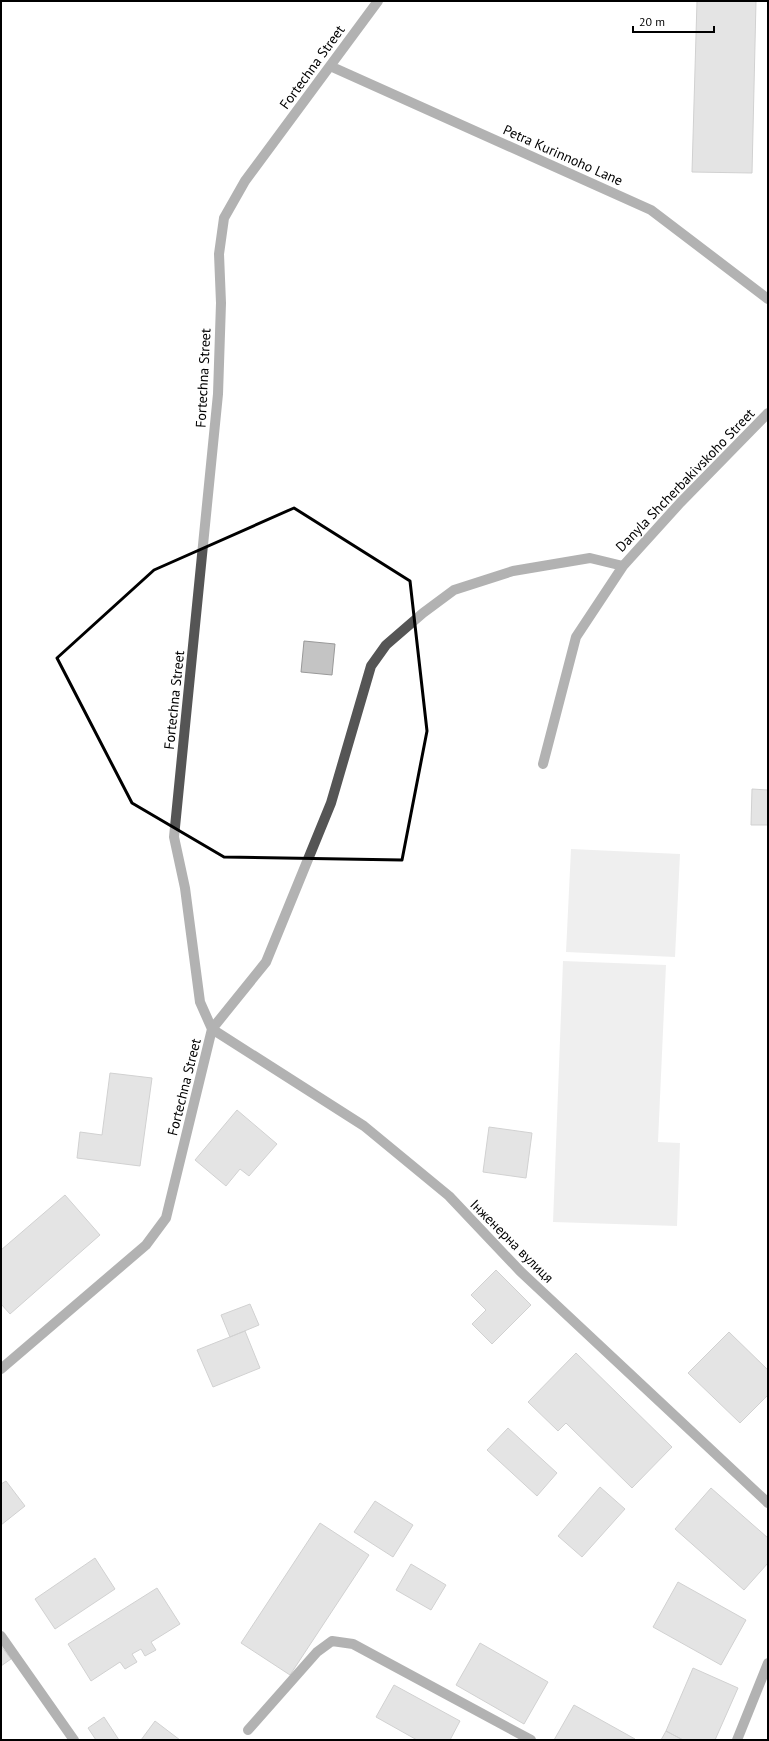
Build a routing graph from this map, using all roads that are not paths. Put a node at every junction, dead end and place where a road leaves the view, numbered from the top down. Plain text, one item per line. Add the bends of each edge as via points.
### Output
1 (378, 1) edge
2 (330, 66) junction
3 (768, 299) edge
4 (768, 413) edge
5 (623, 566) junction
6 (543, 764) dead end
7 (212, 1029) junction
8 (1, 1369) edge
9 (768, 1503) edge
10 (1, 1636) edge
11 (768, 1663) edge
12 (248, 1730) dead end
13 (74, 1740) edge
14 (531, 1740) edge
15 (737, 1740) edge

1 - 2 street, Fortechna Street
2 - 3 street, Petra Kurinnoho Lane via 651,210
2 - 7 street, Fortechna Street via 245,181 224,218 219,254 221,303 218,394 174,837 185,888 200,1002
4 - 5 street, Danyla Shcherbakivskoho Street
5 - 6 street via 576,637
5 - 7 street, Danyla Shcherbakivskoho Street via 590,558 513,571 454,590 386,645 371,666 331,803 266,962
7 - 8 street, Fortechna Street via 166,1218 146,1245
7 - 9 street, Інженерна вулиця via 364,1126 448,1196 520,1271
10 - 13 street
11 - 15 street
12 - 14 street via 317,1652 332,1642 353,1644

